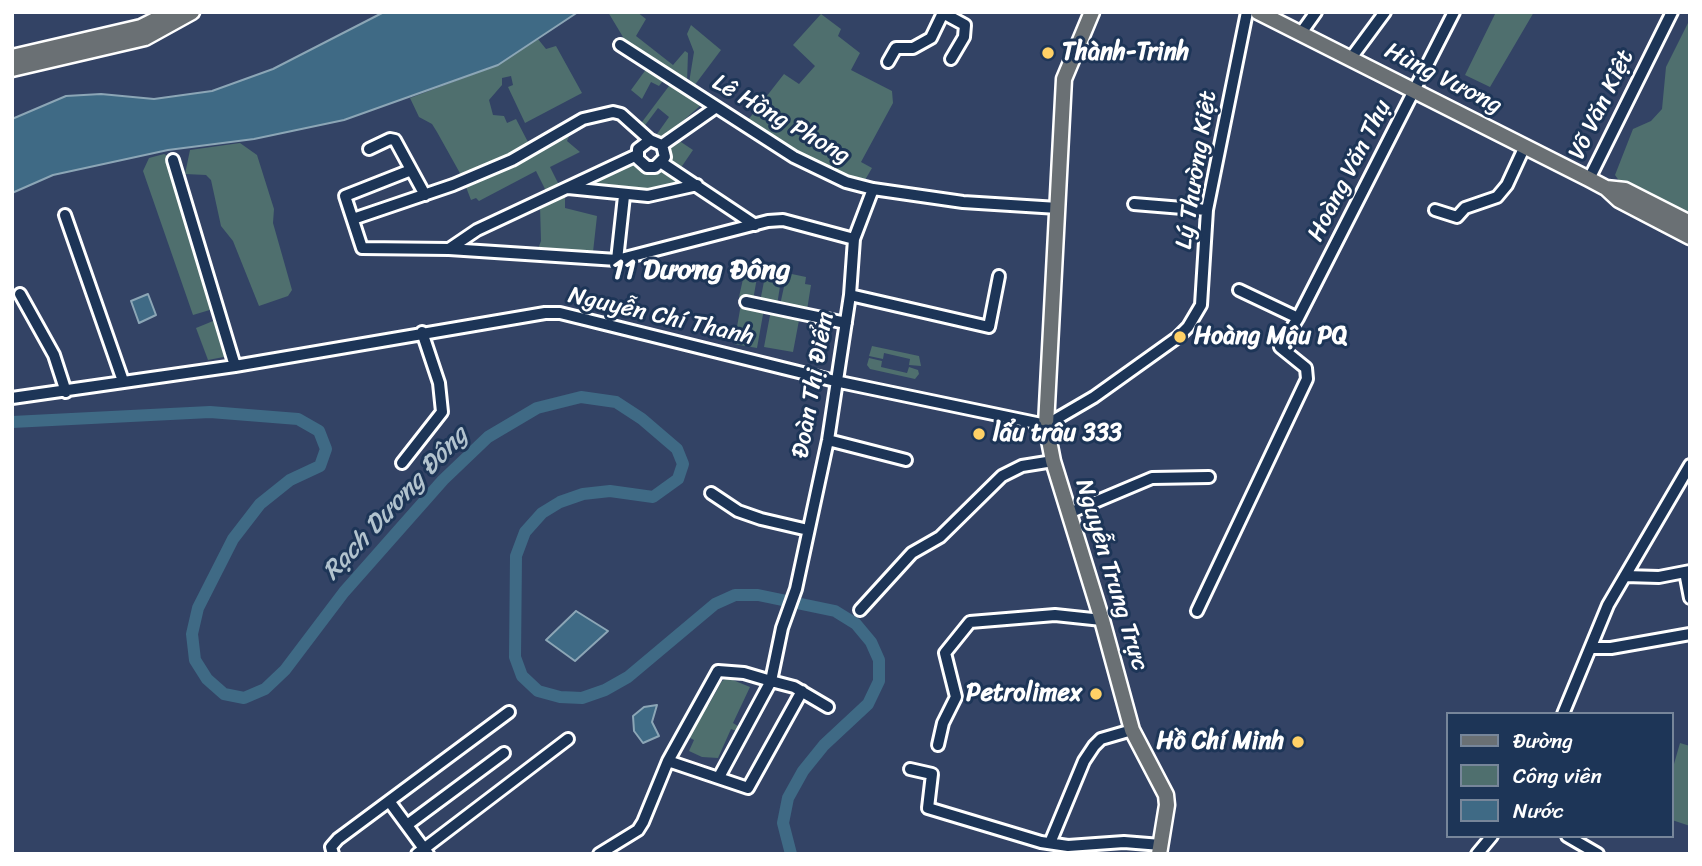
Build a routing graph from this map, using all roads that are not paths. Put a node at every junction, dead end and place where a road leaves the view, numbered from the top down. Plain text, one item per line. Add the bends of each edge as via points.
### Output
1 (172, 12) edge
2 (192, 12) edge
3 (1092, 12) edge
4 (1247, 12) edge
5 (1258, 12) edge
6 (1316, 12) edge
7 (1385, 12) edge
8 (1454, 12) edge
9 (1672, 12) edge
10 (943, 13) edge
11 (143, 33) junction
12 (1301, 33) junction
13 (620, 46) dead end
14 (12, 57) edge
15 (1351, 58) junction
16 (951, 59) dead end
17 (888, 62) dead end
18 (12, 69) edge
19 (1415, 91) junction
20 (715, 108) junction
21 (650, 140) junction
22 (662, 145) junction
23 (1525, 146) junction
24 (369, 149) dead end
25 (637, 155) junction
26 (173, 160) dead end
27 (662, 163) junction
28 (411, 170) junction
29 (1589, 179) junction
30 (697, 185) junction
31 (568, 188) junction
32 (1606, 188) junction
33 (873, 189) junction
34 (425, 195) junction
35 (624, 196) junction
36 (1134, 204) dead end
37 (1058, 208) junction
38 (1207, 210) junction
39 (1435, 210) dead end
40 (65, 215) dead end
41 (353, 219) junction
42 (1690, 223) edge
43 (755, 225) junction
44 (1690, 237) edge
45 (854, 239) junction
46 (449, 249) junction
47 (617, 260) junction
48 (999, 276) dead end
49 (1239, 290) dead end
50 (20, 294) dead end
51 (850, 295) junction
52 (747, 302) dead end
53 (1298, 318) junction
54 (846, 323) junction
55 (422, 332) junction
56 (235, 366) junction
57 (835, 380) junction
58 (123, 381) junction
59 (61, 393) junction
60 (12, 398) edge
61 (1046, 425) junction
62 (828, 440) junction
63 (906, 460) dead end
64 (1053, 461) junction
65 (402, 463) dead end
66 (1690, 465) edge
67 (1209, 477) dead end
68 (711, 493) dead end
69 (1069, 513) junction
70 (808, 530) junction
71 (1687, 572) edge
72 (1625, 576) junction
73 (1690, 598) edge
74 (860, 610) dead end
75 (1197, 611) dead end
76 (1102, 620) junction
77 (1690, 635) edge
78 (1591, 648) junction
79 (771, 681) junction
80 (802, 691) junction
81 (828, 707) dead end
82 (509, 712) dead end
83 (1564, 712) edge
84 (1132, 730) junction
85 (568, 739) dead end
86 (938, 745) dead end
87 (504, 753) dead end
88 (668, 761) junction
89 (910, 769) dead end
90 (719, 777) junction
91 (389, 800) junction
92 (407, 824) junction
93 (1490, 838) edge
94 (1570, 838) edge
95 (1049, 844) junction
96 (1160, 849) edge
97 (423, 852) edge
98 (332, 854) edge
99 (599, 854) edge
100 (1477, 854) edge
101 (1598, 854) edge

1 - 11 main road
2 - 11 main road
3 - 37 main road, Nguyễn Trung Trực via 1064,79
4 - 38 street, Lý Thường Kiệt
5 - 12 main road, Hùng Vương
6 - 12 street
7 - 15 street
8 - 19 street, Hoàng Văn Thụ
9 - 29 street, Võ Văn Kiệt
10 - 16 street via 965,25 964,37
10 - 17 street via 931,38 914,48 896,48
11 - 14 main road
11 - 18 main road
12 - 15 main road, Hùng Vương
13 - 20 street, Lê Hồng Phong
15 - 19 main road, Hùng Vương
19 - 23 main road, Hùng Vương
19 - 53 street, Hoàng Văn Thụ
20 - 22 street
20 - 33 street, Lê Hồng Phong via 810,165
21 - 22 street
21 - 25 street via 642,143
21 - 34 street via 621,114 607,113 583,119 512,160
22 - 27 street
23 - 29 main road, Hùng Vương
23 - 39 street via 1497,197 1465,208 1457,217
24 - 28 street via 395,140
25 - 27 street via 647,167
25 - 31 street
26 - 56 street
27 - 30 street
28 - 34 street
28 - 41 street via 343,191
29 - 32 main road, Hùng Vương
30 - 35 street via 648,196
30 - 43 street
31 - 35 street
31 - 46 street via 477,230
32 - 42 main road, Hùng Vương via 1625,190
32 - 44 main road, Hùng Vương via 1619,200
33 - 37 street, Lê Hồng Phong via 963,202
33 - 45 street, Đoàn Thị Điểm
34 - 41 street
35 - 47 street
36 - 38 street
37 - 61 main road, Nguyễn Trung Trực
38 - 61 street, Lý Thường Kiệt via 1201,305 1188,327 1094,397
40 - 58 street
41 - 46 street via 359,245 366,250
43 - 45 street via 783,220
43 - 47 street
45 - 51 street, Đoàn Thị Điểm
46 - 47 street
48 - 51 street via 989,327
49 - 53 street
50 - 59 street via 54,355
51 - 54 street, Đoàn Thị Điểm
52 - 54 street
53 - 75 street, Hoàng Văn Thụ via 1280,347 1306,368 1307,379
54 - 57 street, Đoàn Thị Điểm
55 - 56 street, Nguyễn Chí Thanh
55 - 57 street, Nguyễn Chí Thanh via 560,313
55 - 65 street via 439,383 442,412
56 - 58 street, Nguyễn Chí Thanh
57 - 61 street, Nguyễn Chí Thanh
57 - 62 street, Đoàn Thị Điểm
58 - 59 street, Nguyễn Chí Thanh
59 - 60 street, Nguyễn Chí Thanh
61 - 64 main road, Nguyễn Trung Trực
62 - 63 street
62 - 70 street, Đoàn Thị Điểm
64 - 69 main road, Nguyễn Trung Trực
64 - 74 street via 1022,466 1002,476 940,537 912,553
66 - 72 street
67 - 69 street via 1152,478
68 - 70 street via 761,519
69 - 76 main road, Nguyễn Trung Trực
70 - 79 street, Đoàn Thị Điểm
71 - 72 street
71 - 73 street
72 - 78 street
76 - 84 main road, Nguyễn Trung Trực
76 - 86 street via 1055,615 970,622 945,653 956,696
77 - 78 street
78 - 83 street
79 - 80 street
79 - 88 street via 718,671
79 - 90 street
80 - 81 street
80 - 90 street via 750,786
82 - 91 street
84 - 95 street via 1101,739 1094,746
84 - 96 main road, Nguyễn Trung Trực via 1166,795
85 - 97 street
87 - 92 street
88 - 90 street
88 - 99 street via 638,830
89 - 95 street via 932,774 929,808
91 - 92 street
91 - 98 street via 333,844
92 - 97 street
93 - 100 street
94 - 101 street
95 - 96 street via 1124,842

